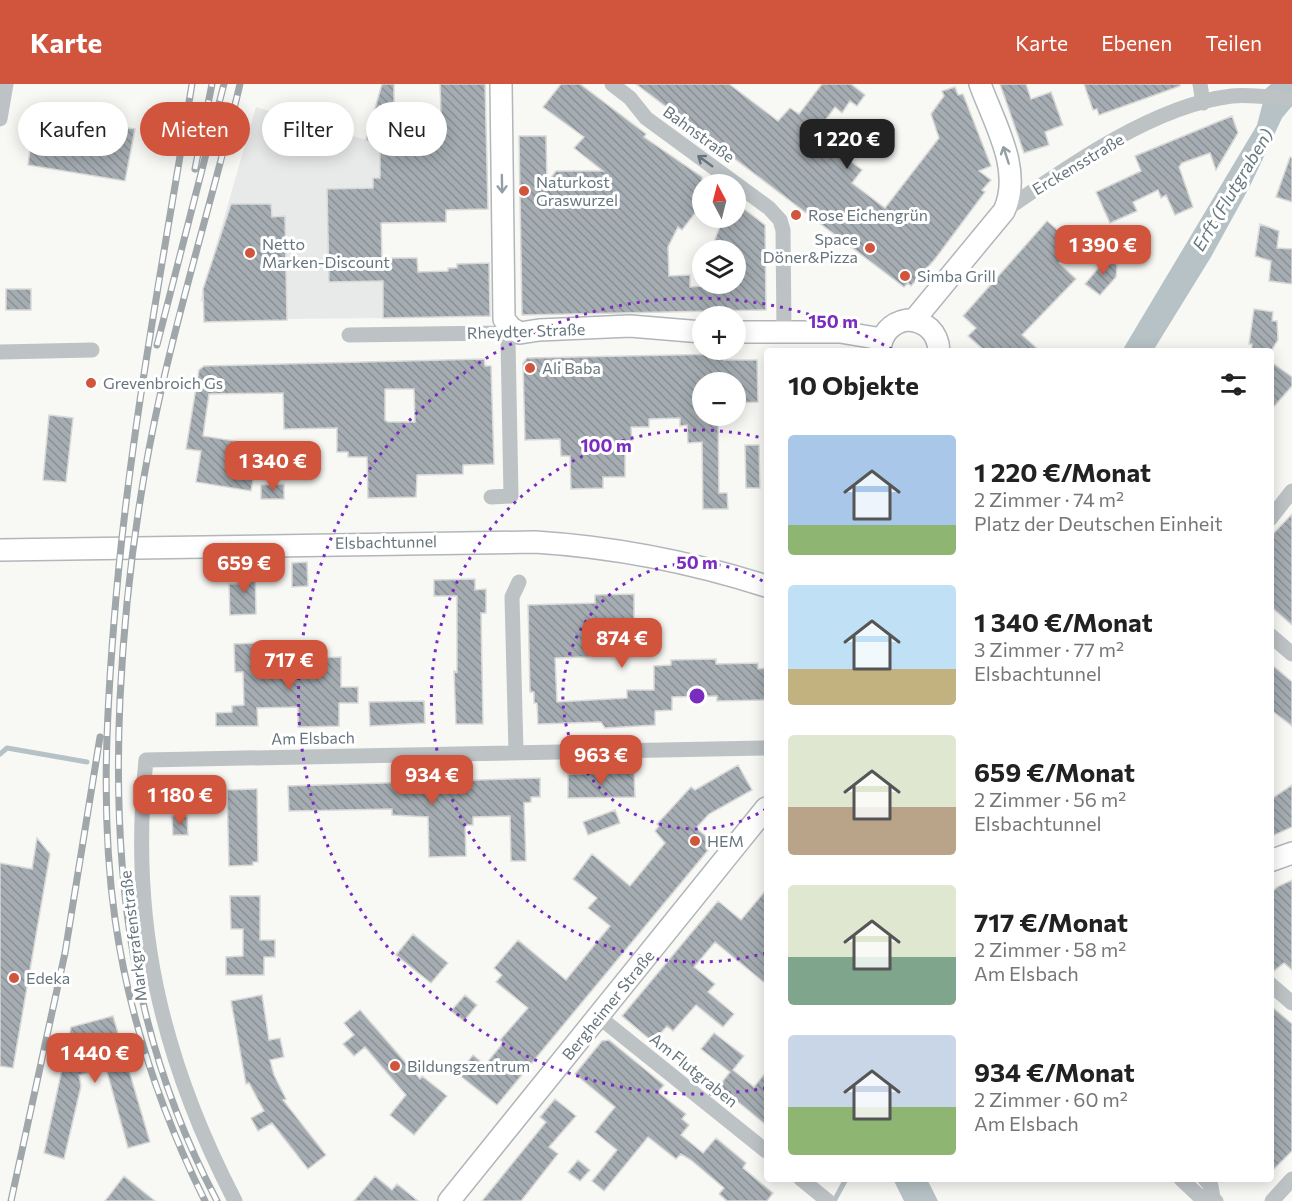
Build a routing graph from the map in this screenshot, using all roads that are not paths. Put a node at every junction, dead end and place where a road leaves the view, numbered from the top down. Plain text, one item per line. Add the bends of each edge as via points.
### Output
1 (6, 84) edge
2 (501, 84) edge
3 (612, 84) edge
4 (980, 84) edge
5 (1200, 84) edge
6 (1292, 99) edge
7 (1203, 103) junction
8 (0, 119) edge
9 (1004, 211) junction
10 (914, 321) junction
11 (511, 328) junction
12 (692, 331) edge
13 (746, 332) edge
14 (784, 332) junction
15 (349, 335) dead end
16 (881, 345) edge
17 (938, 348) edge
18 (92, 350) dead end
19 (0, 351) edge
20 (1292, 491) edge
21 (491, 496) dead end
22 (1274, 514) edge
23 (0, 550) edge
24 (519, 582) dead end
25 (764, 585) edge
26 (1274, 638) edge
27 (1292, 654) edge
28 (764, 748) edge
29 (516, 753) junction
30 (146, 760) joint
31 (764, 811) edge
32 (1292, 853) edge
33 (1274, 860) edge
34 (1274, 987) edge
35 (1292, 1003) edge
36 (599, 1017) junction
37 (764, 1149) edge
38 (1292, 1179) edge
39 (805, 1182) edge
40 (1184, 1182) edge
41 (1207, 1182) edge
42 (1215, 1199) edge
43 (235, 1201) edge
44 (449, 1201) edge
45 (828, 1201) edge
46 (1272, 1201) edge

1 - 8 street
2 -> 11 street via 504,319
14 -> 3 street, Bahnstraße via 780,220 646,118
9 -> 4 street via 1012,186 1009,165
5 - 7 street
6 - 7 street, Erckensstraße via 1229,96
7 - 9 street, Erckensstraße via 1106,144
9 - 10 street, Erckensstraße
10 - 16 street via 894,324
10 - 17 street via 929,327
11 - 12 street, Rheydter Straße via 520,333 630,327
11 - 15 street, Rheydter Straße via 497,333
11 - 21 street via 511,496
13 - 14 street
14 - 16 street via 840,332
18 - 19 street
20 - 22 street
23 - 25 street, Elsbachtunnel via 535,542 633,553
24 - 29 street via 512,597
26 - 27 street
28 - 29 street, Am Elsbach
29 - 30 street, Am Elsbach
30 - 43 street, Markgrafenstraße via 142,859 154,986 192,1109
31 - 36 street, Bergheimer Straße
32 - 33 street
34 - 35 street
36 - 37 street, Am Flutgraben
36 - 44 street, Bergheimer Straße
38 - 46 street
39 - 45 street
40 - 42 street via 1198,1195
41 - 42 street

